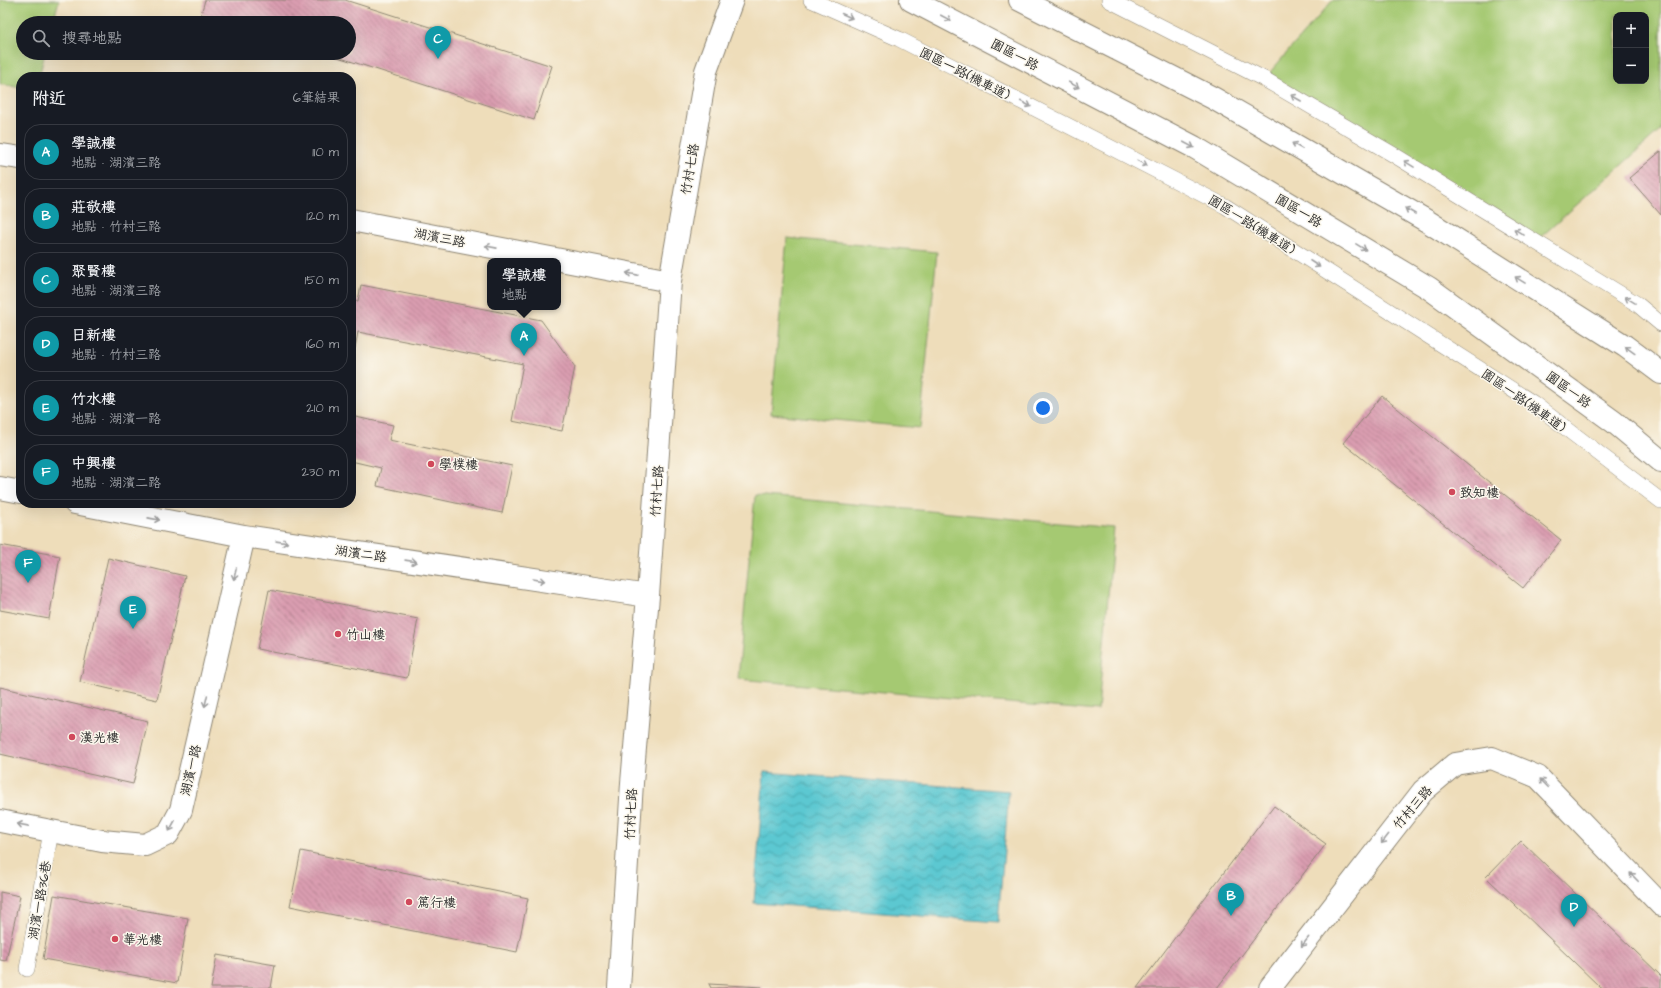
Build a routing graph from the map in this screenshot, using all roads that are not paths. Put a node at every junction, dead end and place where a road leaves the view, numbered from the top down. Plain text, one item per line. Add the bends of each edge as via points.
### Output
1 (732, 0) edge
2 (811, 0) edge
3 (911, 0) edge
4 (1020, 0) edge
5 (1109, 0) edge
6 (0, 155) edge
7 (16, 157) edge
8 (356, 221) edge
9 (550, 258) edge
10 (561, 260) edge
11 (670, 281) junction
12 (1661, 324) edge
13 (1661, 373) edge
14 (1661, 461) edge
15 (0, 488) edge
16 (16, 491) edge
17 (1661, 501) edge
18 (101, 508) edge
19 (244, 536) junction
20 (648, 596) junction
21 (0, 821) edge
22 (52, 831) junction
23 (1661, 905) edge
24 (27, 969) dead end
25 (1278, 984) edge
26 (619, 988) edge

1 - 11 street, 竹村七路 via 706,71
2 -> 17 lane, 園區一路(機車道) via 899,39 1225,206 1533,403
3 -> 14 street, 園區一路 via 1194,147 1429,288 1614,422
13 -> 4 street via 1625,346 1427,221 1213,98
12 -> 5 lane via 1637,304 1394,155 1264,79
6 - 7 street
9 -> 8 street, 湖濱三路
11 -> 10 street, 湖濱三路
11 - 20 street, 竹村七路
15 - 16 street
18 -> 19 street, 湖濱二路
19 -> 20 street, 湖濱二路
19 -> 22 street, 湖濱一路 via 181,810 168,834 145,845
20 - 26 street, 竹村七路 via 632,783
22 -> 21 street, 湖濱一路
22 - 24 lane, 湖濱一路36巷
23 -> 25 street, 竹村三路 via 1538,777 1492,758 1455,764 1423,791

